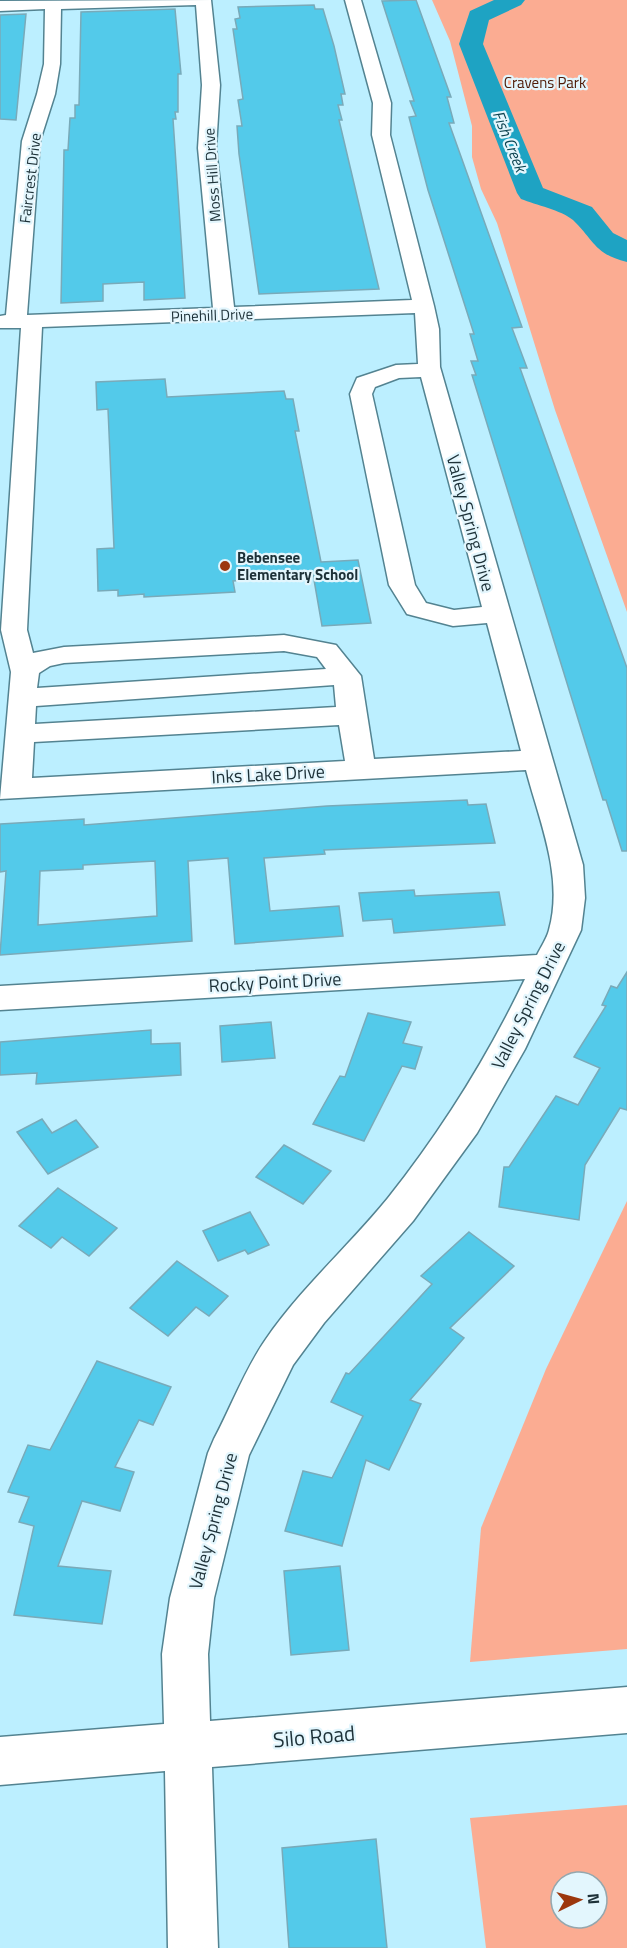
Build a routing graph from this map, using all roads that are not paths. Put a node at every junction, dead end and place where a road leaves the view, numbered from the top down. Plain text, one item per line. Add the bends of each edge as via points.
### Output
1 (196, 0) edge
2 (203, 0) edge
3 (353, 0) edge
4 (53, 2) edge
5 (0, 6) edge
6 (424, 306) junction
7 (224, 314) junction
8 (16, 321) edge
9 (429, 370) junction
10 (496, 614) junction
11 (347, 676) junction
12 (23, 685) junction
13 (351, 715) junction
14 (19, 734) junction
15 (537, 760) junction
16 (361, 769) junction
17 (8, 789) edge
18 (550, 966) junction
19 (0, 998) edge
20 (627, 1710) edge
21 (187, 1746) junction
22 (0, 1761) edge
23 (193, 1948) edge

1 - 4 street
2 - 7 street, Moss Hill Drive via 211,85 207,148
3 - 6 street, Valley Spring Drive via 382,103 381,135
4 - 5 street
4 - 8 street, Faircrest Drive via 52,64 31,141
6 - 7 street, Pinehill Drive
6 - 9 street, Valley Spring Drive
7 - 8 street, Pinehill Drive
8 - 12 street, Faircrest Drive via 14,630
9 - 10 street, Valley Spring Drive
9 - 10 street via 396,372 365,383 361,394 402,585 416,608 453,618
10 - 15 street, Valley Spring Drive
11 - 12 street
11 - 12 street via 326,651 284,643 64,655 42,659 26,669
11 - 13 street
12 - 14 street, Faircrest Drive
13 - 14 street
13 - 16 street
14 - 17 street, Faircrest Drive
15 - 16 street, Inks Lake Drive
15 - 18 street, Valley Spring Drive via 567,865 569,898 565,930
16 - 17 street, Inks Lake Drive
18 - 19 street, Rocky Point Drive
18 - 21 street, Valley Spring Drive via 465,1123 400,1210 310,1311 279,1353 229,1453 192,1598 186,1654
20 - 21 street, Silo Road
21 - 22 street, Silo Road
21 - 23 street, Valley Spring Drive

